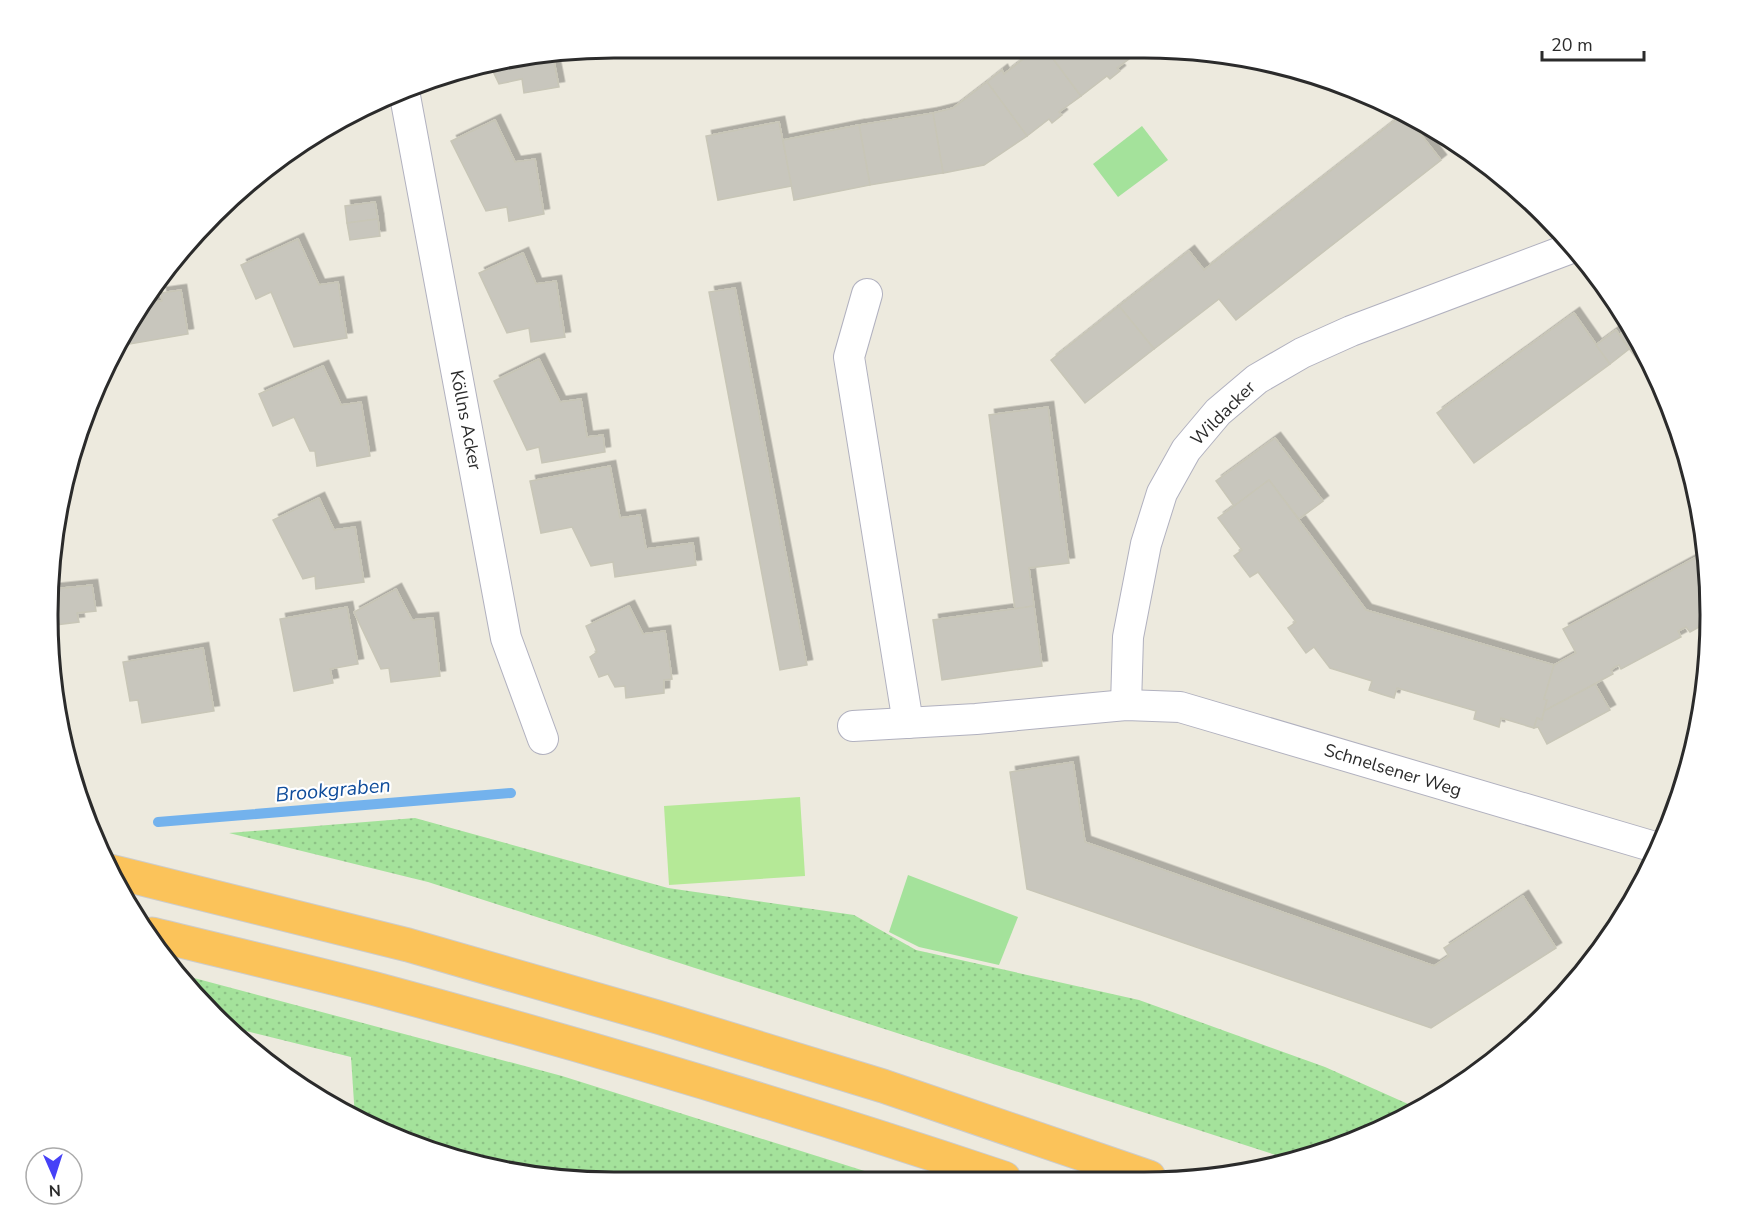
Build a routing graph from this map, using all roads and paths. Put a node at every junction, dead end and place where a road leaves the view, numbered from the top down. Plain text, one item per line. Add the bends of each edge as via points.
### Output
1 (406, 100) edge
2 (1564, 251) edge
3 (867, 294) dead end
4 (1126, 705) junction
5 (908, 723) junction
6 (853, 726) dead end
7 (543, 739) dead end
8 (1649, 845) edge
9 (123, 874) edge
10 (160, 936) edge
11 (986, 1172) edge
12 (1132, 1172) edge

1 - 7 street, Köllns Acker via 507,638
2 - 4 street, Wildacker via 1302,353 1257,379 1218,412 1186,450 1166,485 1146,543 1128,637
3 - 5 street via 849,357
4 - 5 street
4 - 8 street, Schnelsener Weg via 1180,707
5 - 6 street
9 - 12 highway via 408,945 661,1018 883,1086
10 - 11 highway via 495,1022 858,1129

